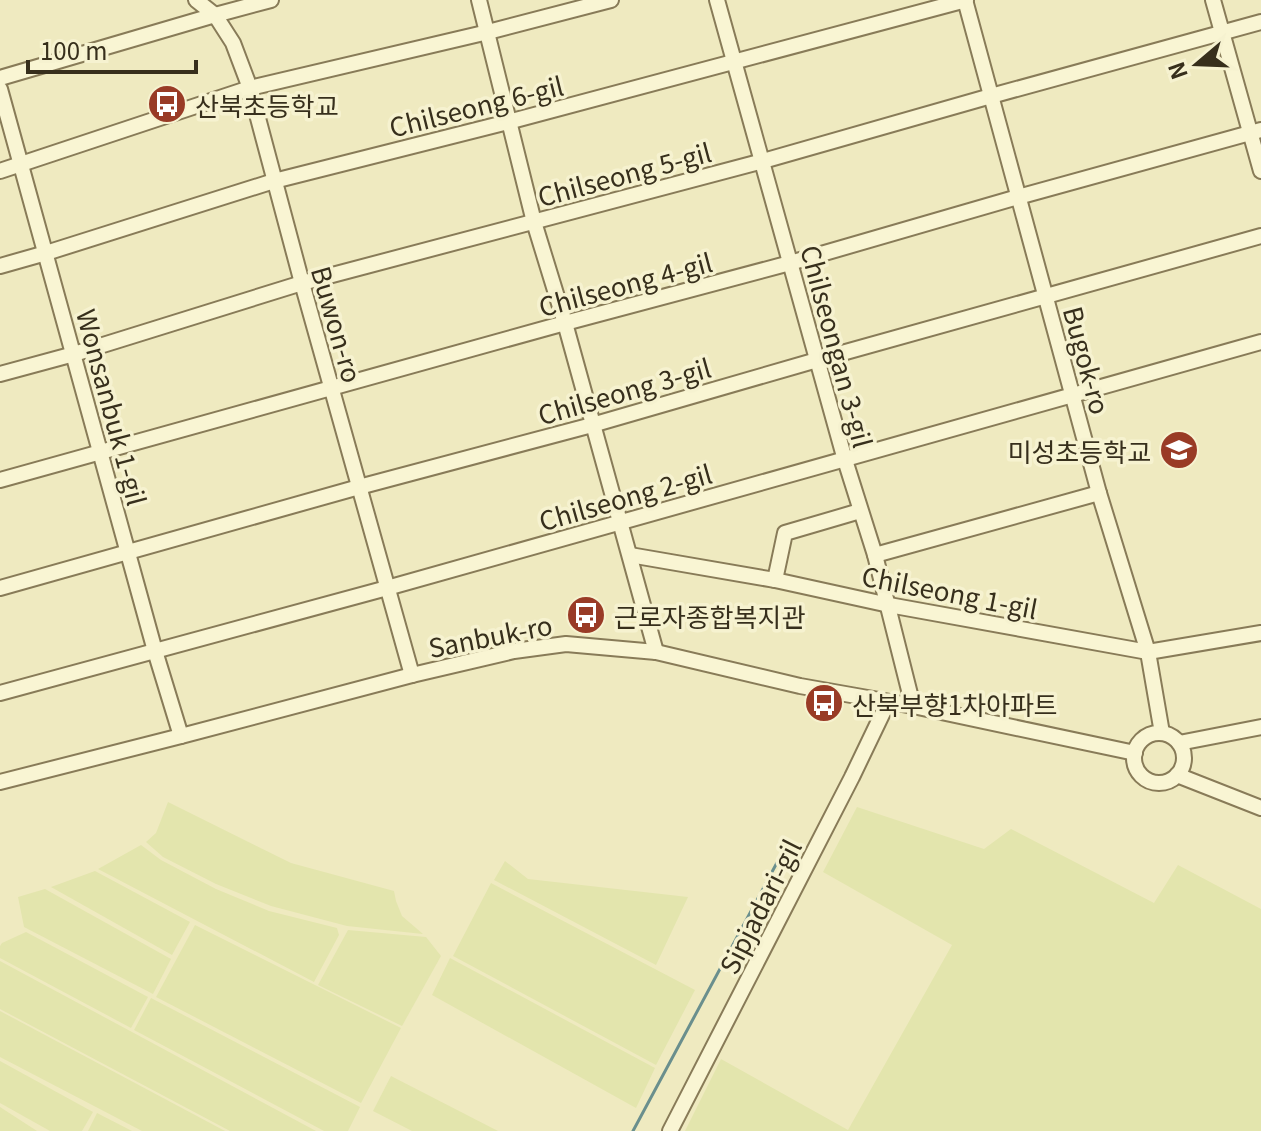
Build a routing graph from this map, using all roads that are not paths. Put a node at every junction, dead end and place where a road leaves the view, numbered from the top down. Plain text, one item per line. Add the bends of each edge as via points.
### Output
1 (196, 0) edge
2 (271, 0) edge
3 (479, 0) edge
4 (611, 0) edge
5 (717, 0) edge
6 (965, 0) edge
7 (1213, 0) edge
8 (215, 15) junction
9 (1261, 22) edge
10 (488, 32) junction
11 (1222, 33) junction
12 (734, 62) junction
13 (0, 78) edge
14 (250, 88) junction
15 (0, 89) edge
16 (991, 96) junction
17 (508, 122) junction
18 (1256, 131) edge
19 (763, 161) junction
20 (21, 165) junction
21 (0, 171) edge
22 (1261, 171) edge
23 (274, 181) junction
24 (1018, 197) junction
25 (534, 222) junction
26 (1261, 236) edge
27 (46, 253) junction
28 (790, 263) junction
29 (0, 266) edge
30 (302, 283) junction
31 (1046, 297) junction
32 (565, 323) junction
33 (1261, 342) edge
34 (74, 354) junction
35 (817, 360) junction
36 (0, 374) edge
37 (331, 389) junction
38 (1072, 396) junction
39 (592, 425) junction
40 (100, 453) junction
41 (845, 460) junction
42 (0, 480) edge
43 (359, 487) junction
44 (1099, 493) junction
45 (860, 511) junction
46 (619, 523) junction
47 (129, 553) junction
48 (630, 555) junction
49 (875, 555) junction
50 (775, 580) junction
51 (0, 588) edge
52 (387, 588) junction
53 (889, 605) junction
54 (1261, 633) edge
55 (155, 651) junction
56 (656, 652) junction
57 (1148, 652) junction
58 (412, 675) junction
59 (0, 693) edge
60 (888, 702) junction
61 (913, 706) junction
62 (1261, 727) edge
63 (1162, 733) junction
64 (181, 736) junction
65 (1179, 743) junction
66 (1135, 753) junction
67 (1177, 775) junction
68 (0, 782) edge
69 (1261, 808) edge
70 (670, 1131) edge

1 - 8 street, Buwon-ro
2 - 8 street
3 - 10 street
4 - 10 street
5 - 12 street, Chilseongan 3-gil
6 - 12 street, Chilseong 6-gil
6 - 16 street, Bugok-ro
7 - 11 street
8 - 13 street
8 - 14 street, Buwon-ro via 233,43
9 - 11 street, Chilseong 5-gil
10 - 14 street
10 - 17 street
11 - 16 street, Chilseong 5-gil
11 - 18 street
12 - 17 street, Chilseong 6-gil
12 - 19 street, Chilseongan 3-gil
14 - 20 street
14 - 23 street, Buwon-ro
15 - 20 street, Wonsanbuk 1-gil
16 - 19 street, Chilseong 5-gil
16 - 24 street, Bugok-ro
17 - 23 street, Chilseong 6-gil
17 - 25 street
18 - 22 street
18 - 24 street, Chilseong 4-gil
19 - 25 street, Chilseong 5-gil
19 - 28 street, Chilseongan 3-gil
20 - 21 street
20 - 27 street, Wonsanbuk 1-gil
23 - 27 street, Chilseong 6-gil
23 - 30 street, Buwon-ro
24 - 28 street, Chilseong 4-gil
24 - 31 street, Bugok-ro
25 - 30 street, Chilseong 5-gil
25 - 32 street
26 - 31 street, Chilseong 3-gil
27 - 29 street, Chilseong 6-gil
27 - 34 street, Wonsanbuk 1-gil
28 - 32 street, Chilseong 4-gil
28 - 35 street, Chilseongan 3-gil
30 - 34 street, Chilseong 5-gil
30 - 37 street, Buwon-ro
31 - 35 street, Chilseong 3-gil
31 - 38 street, Bugok-ro
32 - 37 street, Chilseong 4-gil
32 - 39 street
33 - 38 street, Chilseong 2-gil
34 - 36 street, Chilseong 5-gil
34 - 40 street, Wonsanbuk 1-gil
35 - 39 street, Chilseong 3-gil
35 - 41 street, Chilseongan 3-gil
37 - 40 street, Chilseong 4-gil
37 - 43 street, Buwon-ro
38 - 41 street, Chilseong 2-gil
38 - 44 street, Bugok-ro
39 - 43 street, Chilseong 3-gil
39 - 46 street
40 - 42 street, Chilseong 4-gil
40 - 47 street, Wonsanbuk 1-gil
41 - 45 street, Chilseongan 3-gil
41 - 46 street, Chilseong 2-gil
43 - 47 street, Chilseong 3-gil
43 - 52 street, Buwon-ro
44 - 49 street
44 - 57 street, Bugok-ro
45 - 49 street, Chilseongan 3-gil
45 - 50 street via 785,533
46 - 48 street
46 - 52 street, Chilseong 2-gil
47 - 51 street, Chilseong 3-gil
47 - 55 street, Wonsanbuk 1-gil
48 - 50 street, Chilseong 1-gil
48 - 56 street
49 - 53 street, Chilseongan 3-gil
50 - 53 street, Chilseong 1-gil
52 - 55 street, Chilseong 2-gil
52 - 58 street, Buwon-ro
53 - 57 street, Chilseong 1-gil
53 - 61 street, Chilseongan 3-gil
54 - 57 street, Chilseong 1-gil
55 - 59 street, Chilseong 2-gil
55 - 64 street, Wonsanbuk 1-gil
56 - 58 street, Sanbuk-ro via 566,644
56 - 60 street, Sanbuk-ro
57 - 63 street, Bugok-ro
58 - 64 street, Sanbuk-ro
60 - 61 street, Sanbuk-ro
60 - 70 street, Sipjadari-gil
61 - 66 street, Sanbuk-ro
62 - 65 street
63 - 65 street
63 - 66 street via 1146,737
64 - 68 street, Sanbuk-ro
65 - 67 street via 1184,763
66 - 67 street via 1145,778 1160,783
67 - 69 street

